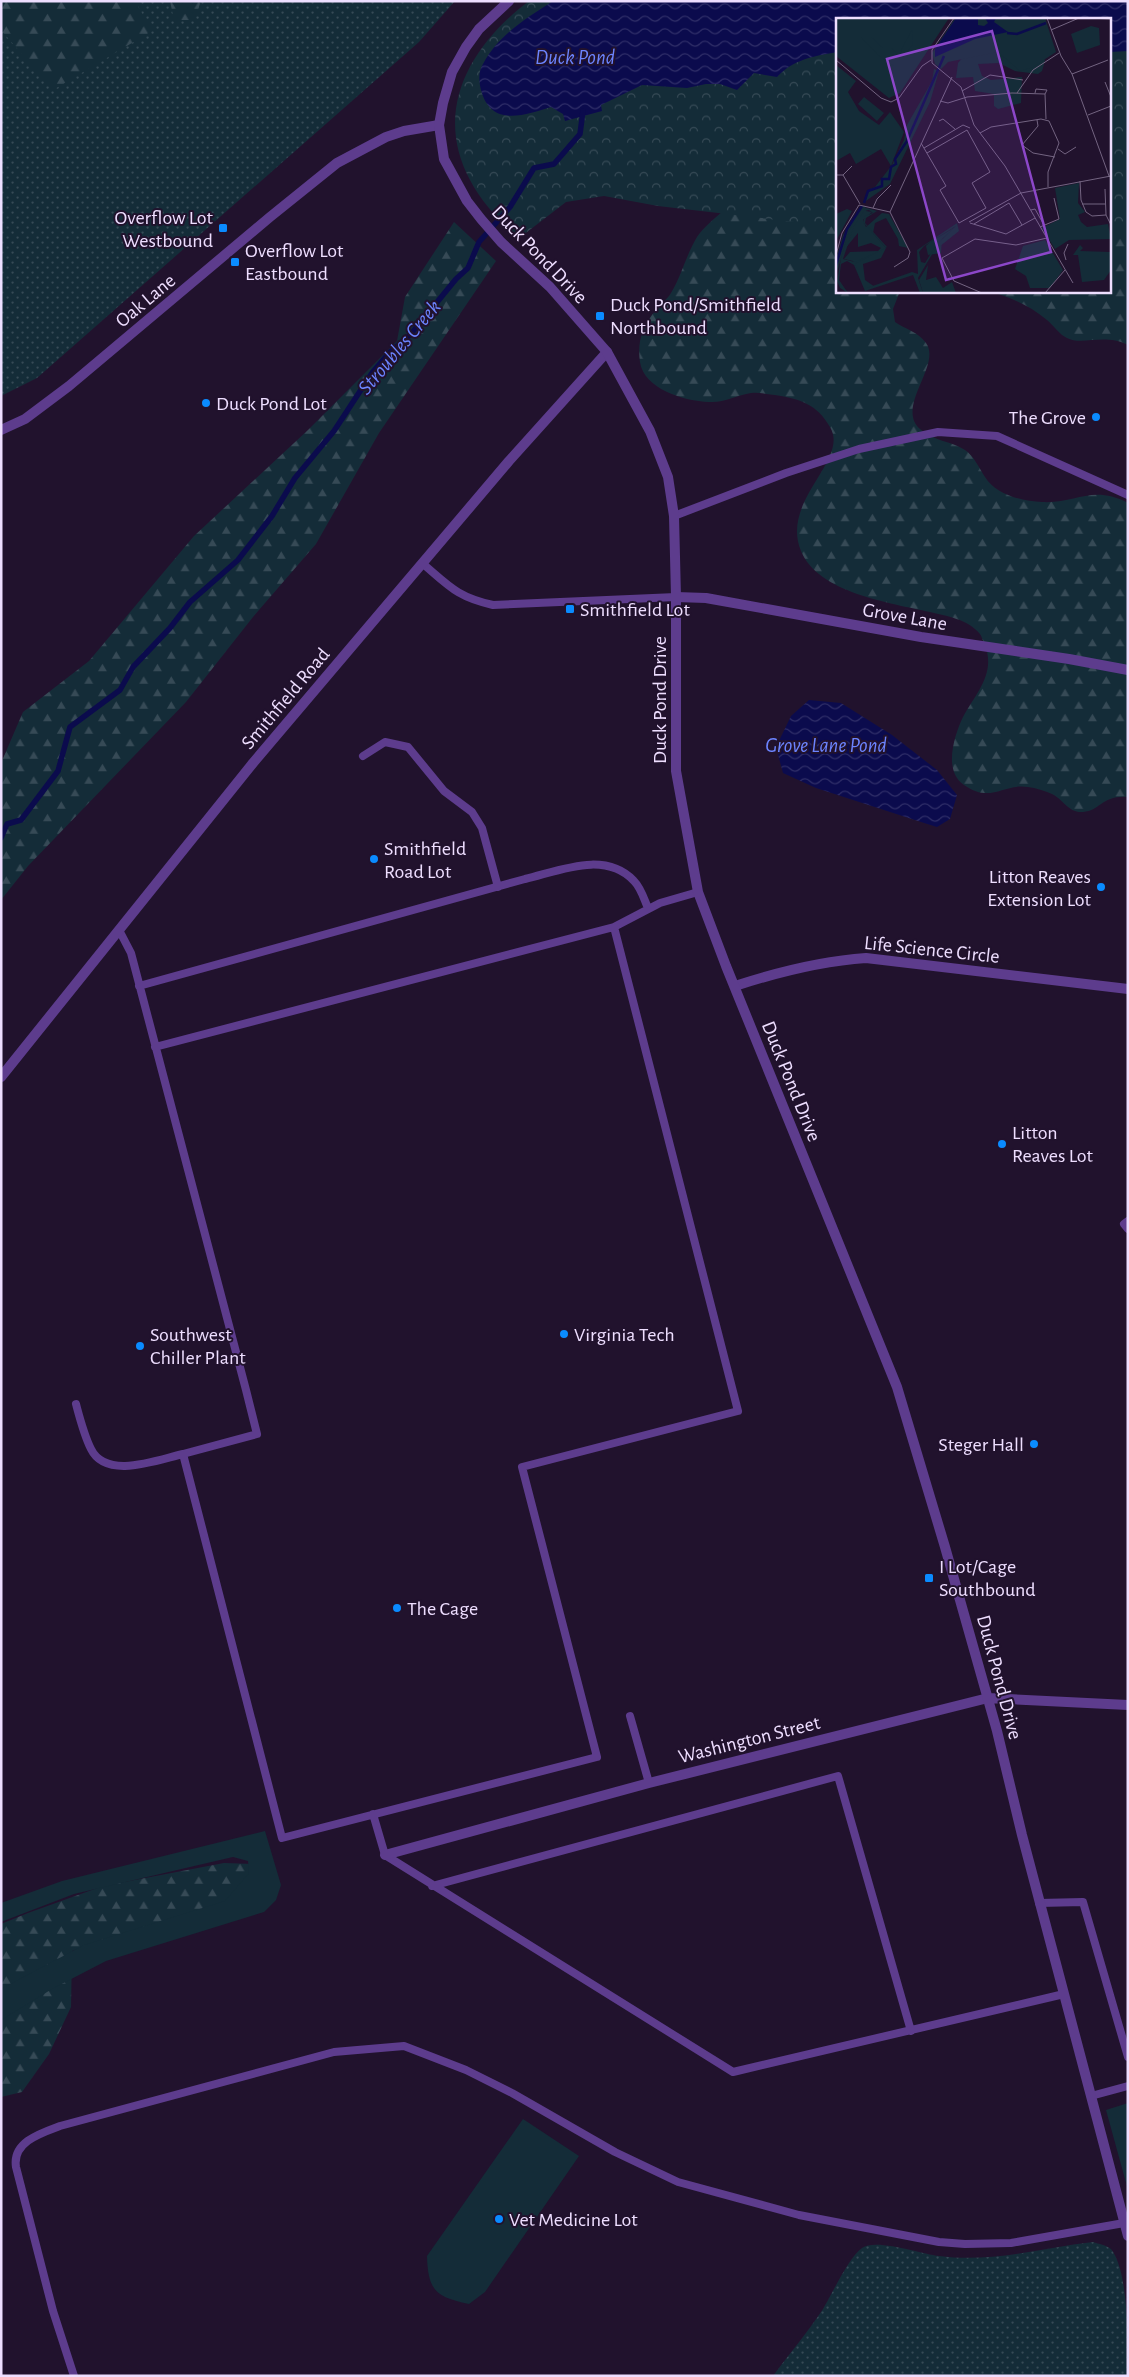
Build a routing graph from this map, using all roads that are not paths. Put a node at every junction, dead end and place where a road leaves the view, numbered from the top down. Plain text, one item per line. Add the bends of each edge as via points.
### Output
1 (509, 1) edge
2 (439, 125) junction
3 (607, 352) junction
4 (1, 430) edge
5 (1128, 496) edge
6 (674, 516) junction
7 (422, 563) junction
8 (676, 597) junction
9 (1128, 670) edge
10 (363, 756) dead end
11 (498, 887) junction
12 (698, 892) junction
13 (648, 908) junction
14 (614, 927) junction
15 (119, 930) junction
16 (139, 986) junction
17 (735, 986) junction
18 (1128, 989) edge
19 (155, 1047) junction
20 (1, 1077) edge
21 (1128, 1221) edge
22 (1128, 1229) edge
23 (76, 1404) dead end
24 (183, 1454) junction
25 (988, 1698) junction
26 (1128, 1705) edge
27 (630, 1716) dead end
28 (649, 1783) junction
29 (373, 1814) junction
30 (385, 1855) junction
31 (432, 1886) junction
32 (1039, 1904) junction
33 (1064, 1994) junction
34 (911, 2031) junction
35 (1128, 2057) edge
36 (1128, 2086) edge
37 (1091, 2096) junction
38 (1124, 2223) junction
39 (1128, 2236) edge
40 (74, 2376) edge

1 - 2 street, Duck Pond Drive via 466,46 452,72
2 - 3 street, Duck Pond Drive via 444,159 467,201 501,242 550,287
2 - 4 street, Oak Lane via 386,137 337,163 69,386 25,420
3 - 6 street, Duck Pond Drive via 650,431 668,476
3 - 7 street, Smithfield Road
5 - 6 lane via 997,436 938,432 859,449
6 - 8 street, Duck Pond Drive
7 - 8 lane via 457,593 493,605
7 - 15 street, Smithfield Road via 253,763
8 - 9 street, Grove Lane via 706,598
8 - 12 street, Duck Pond Drive via 676,771
10 - 11 lane via 386,742 408,747 444,791 472,812 482,828
11 - 13 lane via 589,864 606,866 623,871 635,882
11 - 16 lane
12 - 13 lane
12 - 17 street, Duck Pond Drive
13 - 14 lane
14 - 19 lane
14 - 29 lane via 738,1411 522,1467 597,1757
15 - 16 lane via 131,953
15 - 20 street, Smithfield Road
16 - 19 lane
17 - 18 street, Life Science Circle via 834,960 866,958
17 - 25 street, Duck Pond Drive via 897,1387
19 - 24 lane via 257,1434
21 - 22 lane via 1124,1224
23 - 24 lane via 91,1450 102,1462 120,1467
24 - 29 lane via 282,1838
25 - 26 street, Washington Street
25 - 28 street, Washington Street
25 - 32 street, Duck Pond Drive
27 - 28 lane
28 - 30 street, Washington Street
29 - 30 lane
30 - 31 lane
31 - 34 lane via 733,2072
31 - 34 lane via 838,1776
32 - 33 street, Duck Pond Drive
32 - 35 lane via 1083,1902
33 - 34 lane
33 - 37 street, Duck Pond Drive
36 - 37 lane
37 - 38 street, Duck Pond Drive
38 - 39 street, Duck Pond Drive
38 - 40 lane via 1010,2243 965,2244 841,2224 678,2182 615,2152 466,2070 404,2046 334,2052 60,2126 24,2144 16,2157 16,2168 53,2311

